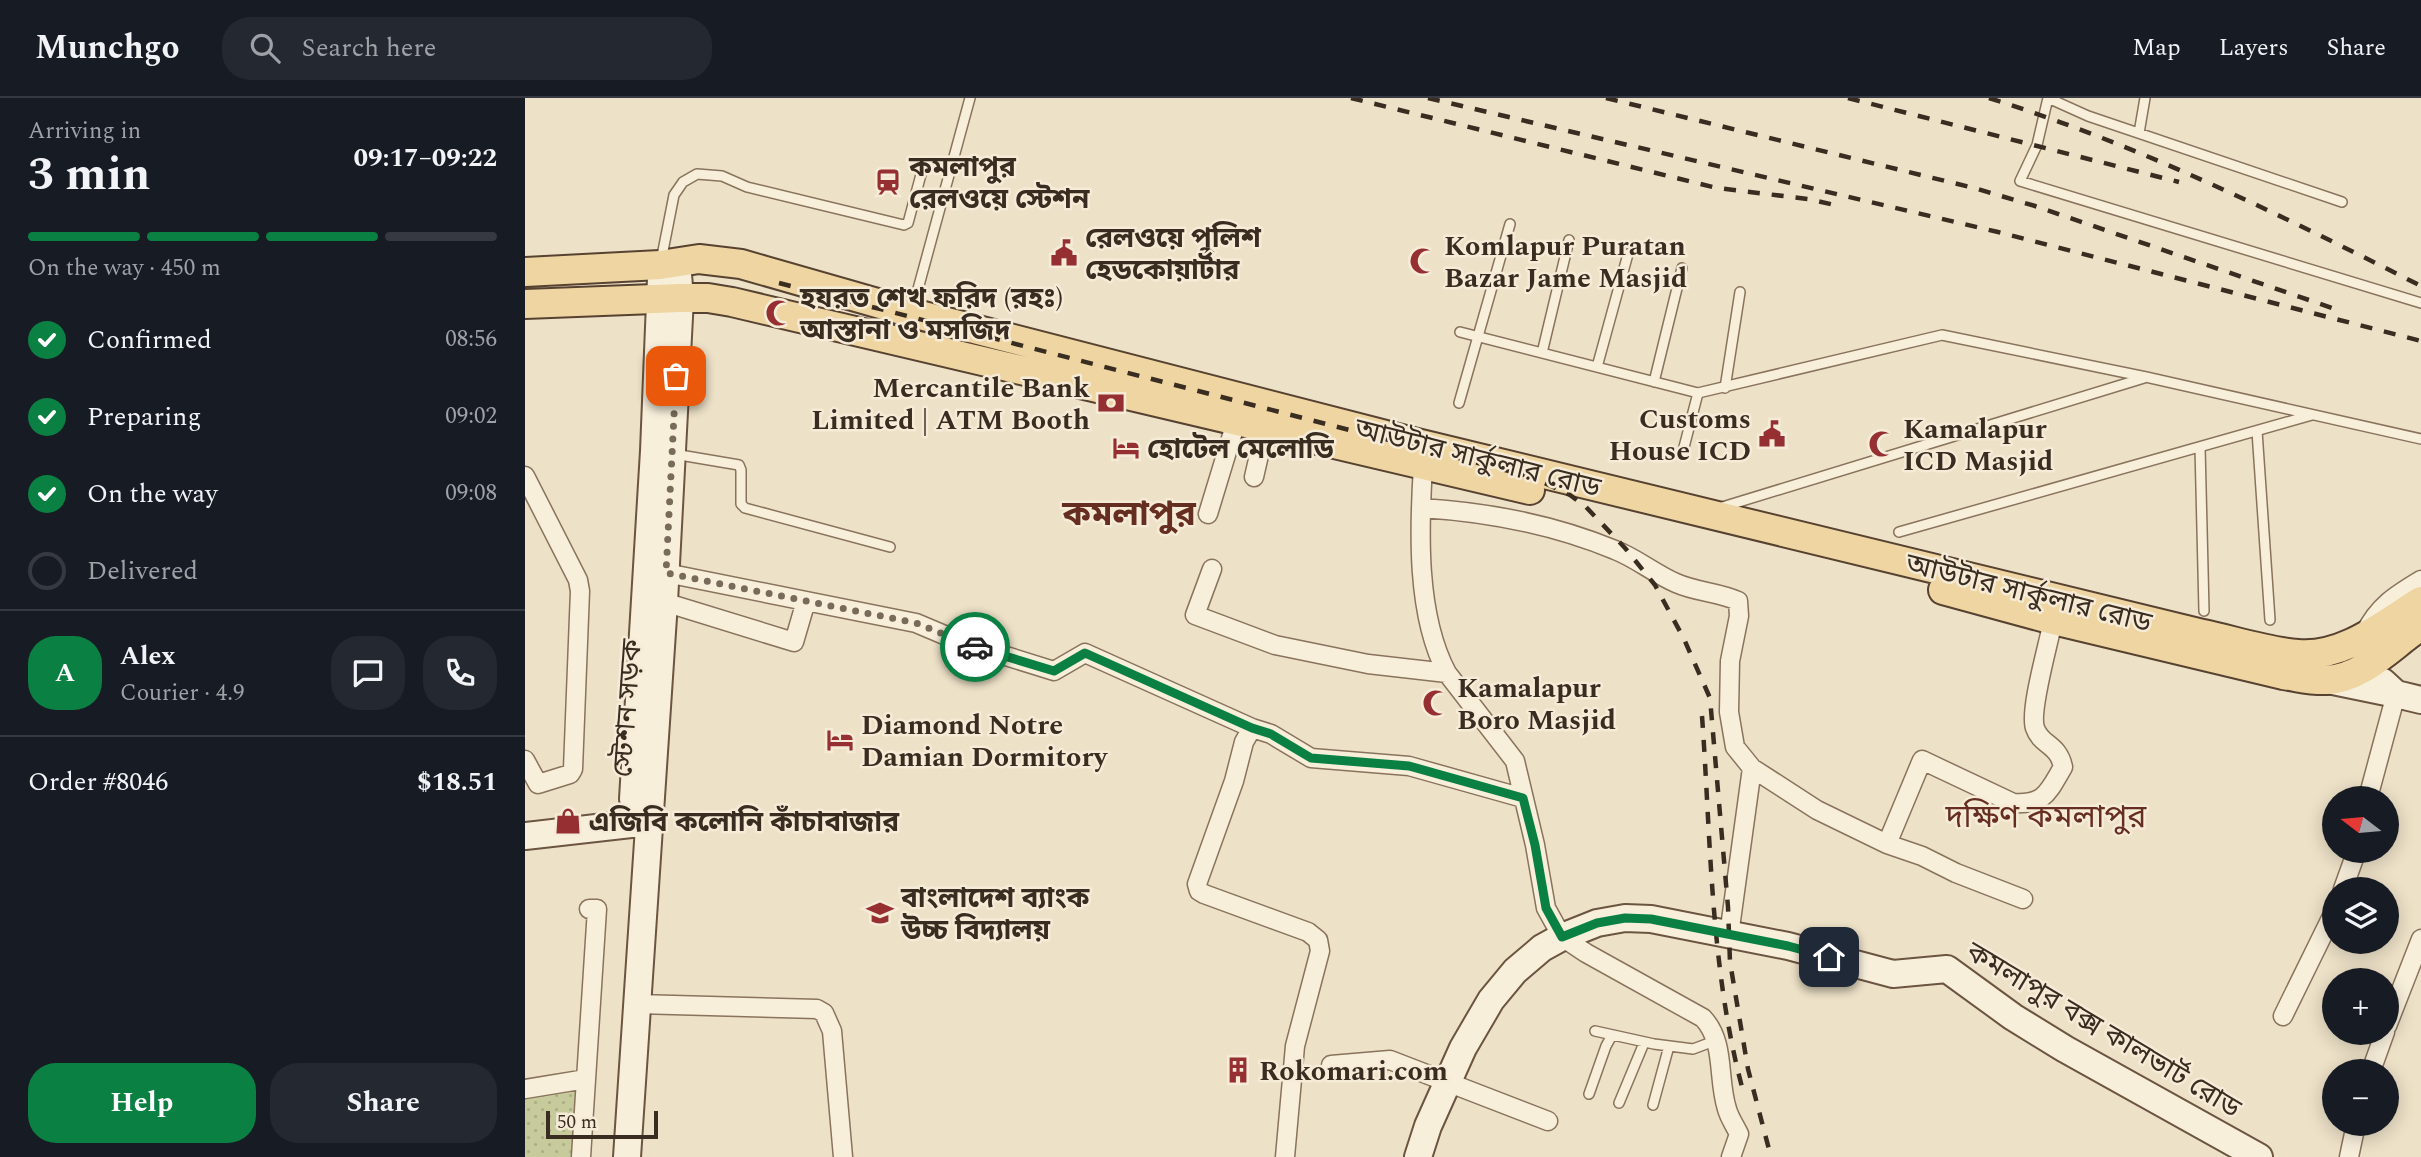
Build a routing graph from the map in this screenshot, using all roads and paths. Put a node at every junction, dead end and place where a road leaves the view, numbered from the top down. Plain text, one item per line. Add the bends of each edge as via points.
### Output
1 (970, 98) edge
2 (2048, 98) edge
3 (2145, 98) edge
4 (2139, 133) junction
5 (923, 167) dead end
6 (2342, 202) dead end
7 (1510, 224) dead end
8 (1569, 240) dead end
9 (1628, 254) dead end
10 (667, 257) junction
11 (1682, 268) dead end
12 (525, 272) edge
13 (1740, 292) dead end
14 (671, 299) junction
15 (2421, 303) edge
16 (525, 304) edge
17 (912, 313) junction
18 (1460, 332) dead end
19 (1478, 337) junction
20 (1542, 353) junction
21 (1597, 367) junction
22 (2145, 377) junction
23 (1654, 382) junction
24 (1725, 388) junction
25 (1698, 393) junction
26 (1459, 403) dead end
27 (2314, 415) junction
28 (1236, 422) junction
29 (1265, 429) junction
30 (2257, 431) junction
31 (2421, 439) edge
32 (2200, 447) junction
33 (1683, 450) dead end
34 (663, 452) junction
35 (1423, 466) junction
36 (525, 476) edge
37 (1254, 477) dead end
38 (1421, 508) junction
39 (1703, 512) junction
40 (1208, 514) dead end
41 (1899, 532) dead end
42 (890, 547) dead end
43 (1212, 569) dead end
44 (666, 573) junction
45 (2421, 580) edge
46 (655, 601) junction
47 (806, 601) junction
48 (2421, 601) edge
49 (2204, 611) dead end
50 (2053, 620) junction
51 (2270, 620) dead end
52 (2421, 626) edge
53 (2363, 636) junction
54 (2421, 643) edge
55 (2369, 664) junction
56 (1447, 673) junction
57 (2329, 680) junction
58 (2408, 697) edge
59 (1252, 728) junction
60 (525, 760) edge
61 (1752, 768) junction
62 (2373, 786) edge
63 (1523, 798) junction
64 (640, 824) junction
65 (525, 836) edge
66 (1887, 844) junction
67 (2023, 899) dead end
68 (589, 909) dead end
69 (1729, 935) junction
70 (2322, 936) edge
71 (1562, 937) junction
72 (2421, 939) edge
73 (2399, 995) edge
74 (637, 1004) junction
75 (2283, 1016) dead end
76 (1595, 1031) dead end
77 (1611, 1037) junction
78 (1717, 1040) junction
79 (1644, 1043) junction
80 (1669, 1046) junction
81 (1331, 1065) dead end
82 (586, 1079) junction
83 (1448, 1082) junction
84 (525, 1089) edge
85 (1589, 1094) dead end
86 (1619, 1103) dead end
87 (1653, 1105) dead end
88 (1548, 1121) dead end
89 (1739, 1134) junction
90 (2353, 1136) edge
91 (581, 1157) edge
92 (611, 1157) edge
93 (627, 1157) edge
94 (843, 1157) edge
95 (1285, 1157) edge
96 (1418, 1157) edge
97 (1731, 1157) edge
98 (1746, 1157) edge
99 (2259, 1157) edge
100 (2349, 1157) edge

1 - 17 lane
2 - 4 lane
2 - 15 lane via 2037,145 2020,181
3 - 4 lane
4 - 6 lane
5 - 10 lane via 904,225 747,187 722,176 697,174 683,181 674,195
7 - 19 lane
8 - 20 lane
9 - 21 lane
10 - 12 main road, আউটার সার্কুলার রোড
10 - 14 main road, স্টেশন সড়ক
10 - 17 main road, আউটার সার্কুলার রোড via 741,264
11 - 23 lane
13 - 24 lane
14 - 16 main road, আউটার সার্কুলার রোড
14 - 28 main road, আউটার সার্কুলার রোড via 708,298 743,304
14 - 34 main road, স্টেশন সড়ক
17 - 39 main road, আউটার সার্কুলার রোড
18 - 19 lane
19 - 20 lane
19 - 26 lane
20 - 21 lane
21 - 23 lane
22 - 24 lane via 1942,335
22 - 27 lane
22 - 39 lane
23 - 25 lane
24 - 25 lane
25 - 33 lane
27 - 30 lane
27 - 31 lane
28 - 29 main road, আউটার সার্কুলার রোড
28 - 40 street
29 - 35 main road, আউটার সার্কুলার রোড
29 - 37 street
30 - 32 lane
30 - 51 lane
32 - 41 lane
32 - 49 lane
34 - 42 lane via 739,465 745,508
34 - 44 main road, স্টেশন সড়ক
34 - 46 main road, স্টেশন সড়ক
35 - 38 street
35 - 50 main road, আউটার সার্কুলার রোড via 1886,575
36 - 60 street via 580,591 573,769 538,784
38 - 56 street via 1425,590 1431,627
38 - 61 street via 1505,517 1559,530 1617,551 1677,584 1738,601 1729,712 1735,747
39 - 53 main road, আউটার সার্কুলার রোড via 2297,654 2333,650
43 - 56 street via 1195,615 1275,645 1368,664
44 - 46 main road, স্টেশন সড়ক
44 - 47 street
45 - 53 street via 2389,599
46 - 47 street via 794,642
46 - 64 main road, স্টেশন সড়ক
47 - 59 street via 916,623 1054,671 1085,653
48 - 53 main road, আউটার সার্কুলার রোড
50 - 57 main road, আউটার সার্কুলার রোড via 2283,675
50 - 66 street via 2034,724 2038,734 2060,754 2063,767 2046,796 2029,804 2013,803 1922,760
52 - 55 main road, আউটার সার্কুলার রোড
53 - 55 main road
54 - 55 street
55 - 57 main road, আউটার সার্কুলার রোড
55 - 58 main road
56 - 63 street via 1515,761
57 - 58 main road
58 - 62 street
59 - 63 street via 1311,758 1409,766
59 - 95 street via 1197,884 1204,894 1308,932 1318,940 1320,951 1295,1046
61 - 66 street via 1817,810
61 - 69 street
63 - 71 street via 1546,908
64 - 65 main road
64 - 74 main road, স্টেশন সড়ক
64 - 92 main road, স্টেশন সড়ক
66 - 67 street
68 - 82 street via 597,909 586,1018
69 - 71 main road, কমলাপুর বক্স কালভার্ট রোড via 1625,918
69 - 99 main road, কমলাপুর বক্স কালভার্ট রোড via 1893,974 1947,969 2065,1049
70 - 75 street
71 - 78 street via 1703,1018
71 - 83 main road, কমলাপুর বক্স কালভার্ট রোড via 1514,971 1491,1000
72 - 73 street
74 - 93 main road, স্টেশন সড়ক
74 - 94 street via 817,1009 824,1013 835,1053
76 - 77 lane
77 - 79 lane
77 - 85 lane
78 - 80 lane via 1693,1049
78 - 89 street via 1726,1108
79 - 80 lane
79 - 86 lane
80 - 87 lane
81 - 83 street via 1389,1060
82 - 84 street
82 - 91 street
83 - 88 street
83 - 96 main road, কমলাপুর বক্স কালভার্ট রোড
89 - 97 street
89 - 98 street
90 - 100 street

